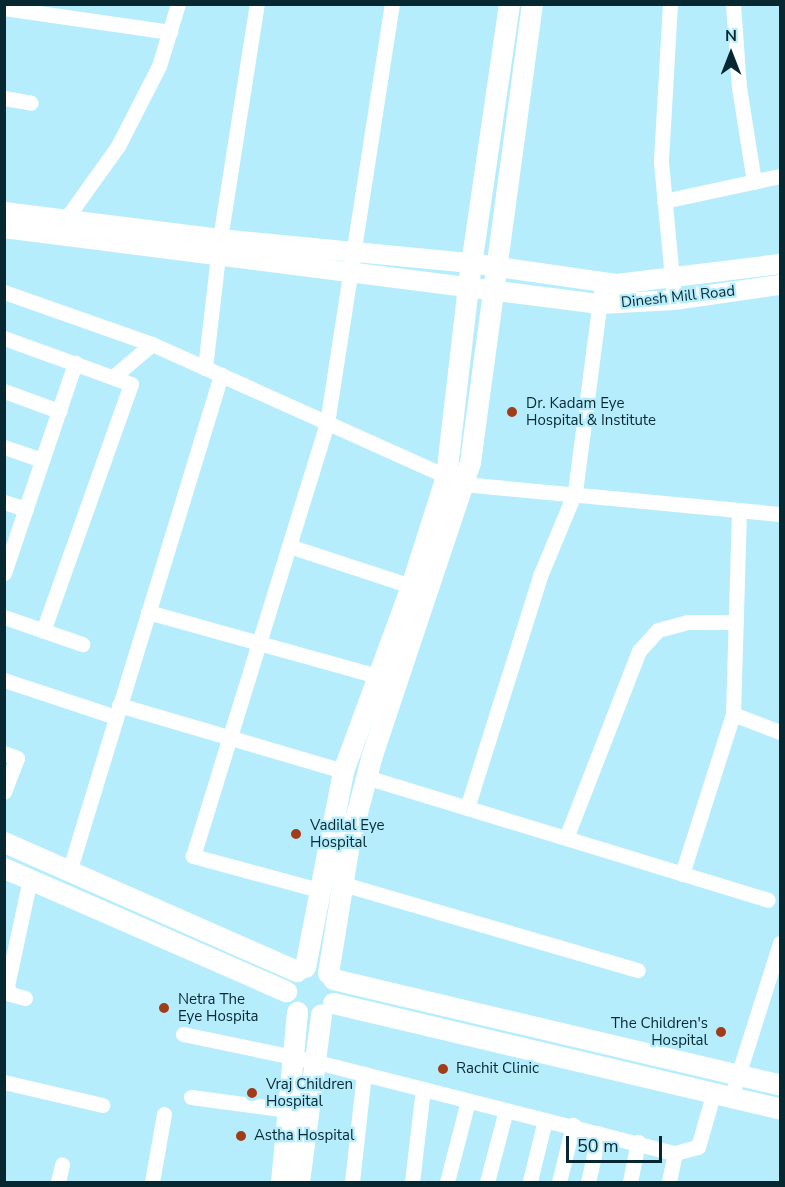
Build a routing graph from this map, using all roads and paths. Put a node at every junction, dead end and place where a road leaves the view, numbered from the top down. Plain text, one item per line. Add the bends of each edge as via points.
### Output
1 (178, 4) edge
2 (257, 4) edge
3 (392, 4) edge
4 (509, 4) edge
5 (532, 4) edge
6 (670, 4) edge
7 (733, 4) edge
8 (4, 8) edge
9 (170, 32) junction
10 (4, 98) edge
11 (31, 103) dead end
12 (780, 177) edge
13 (754, 182) junction
14 (664, 201) junction
15 (4, 212) edge
16 (65, 220) junction
17 (4, 228) edge
18 (219, 246) junction
19 (355, 261) junction
20 (471, 263) junction
21 (780, 264) edge
22 (496, 267) junction
23 (672, 280) junction
24 (602, 283) junction
25 (468, 285) junction
26 (780, 285) edge
27 (493, 288) junction
28 (4, 292) edge
29 (674, 300) junction
30 (600, 304) junction
31 (4, 338) edge
32 (152, 344) junction
33 (75, 363) junction
34 (205, 368) junction
35 (221, 375) junction
36 (113, 377) junction
37 (4, 391) edge
38 (59, 411) junction
39 (327, 423) junction
40 (4, 447) edge
41 (42, 460) junction
42 (454, 480) junction
43 (575, 492) junction
44 (4, 502) edge
45 (26, 509) junction
46 (739, 510) junction
47 (780, 514) edge
48 (289, 546) junction
49 (6, 564) edge
50 (411, 586) junction
51 (148, 612) junction
52 (4, 617) edge
53 (736, 622) junction
54 (43, 631) junction
55 (82, 644) dead end
56 (259, 644) junction
57 (377, 676) junction
58 (4, 680) edge
59 (118, 711) junction
60 (734, 714) junction
61 (780, 732) edge
62 (229, 739) junction
63 (4, 753) edge
64 (343, 771) junction
65 (366, 777) junction
66 (4, 792) edge
67 (466, 808) junction
68 (566, 838) junction
69 (4, 842) edge
70 (4, 868) edge
71 (69, 872) junction
72 (682, 874) junction
73 (30, 879) junction
74 (343, 884) junction
75 (319, 890) junction
76 (768, 900) dead end
77 (780, 943) edge
78 (301, 969) junction
79 (638, 970) dead end
80 (330, 976) junction
81 (286, 992) junction
82 (25, 998) dead end
83 (327, 1008) junction
84 (297, 1012) junction
85 (183, 1034) dead end
86 (296, 1058) junction
87 (317, 1062) junction
88 (364, 1074) junction
89 (737, 1076) junction
90 (4, 1082) edge
91 (780, 1085) edge
92 (423, 1089) junction
93 (191, 1097) dead end
94 (722, 1097) junction
95 (468, 1101) junction
96 (102, 1105) dead end
97 (780, 1109) edge
98 (288, 1110) junction
99 (506, 1110) junction
100 (164, 1114) dead end
101 (545, 1120) junction
102 (573, 1125) junction
103 (599, 1134) junction
104 (638, 1143) junction
105 (675, 1153) junction
106 (62, 1164) dead end
107 (58, 1182) edge
108 (152, 1182) edge
109 (281, 1182) edge
110 (299, 1182) edge
111 (352, 1182) edge
112 (412, 1182) edge
113 (447, 1182) edge
114 (487, 1182) edge
115 (530, 1182) edge
116 (559, 1182) edge
117 (588, 1182) edge
118 (630, 1182) edge
119 (669, 1182) edge

1 - 9 street
2 - 18 street
3 - 19 street
4 - 20 main road
5 - 22 main road
6 - 14 street via 661,162
7 - 13 street
8 - 9 street
9 - 16 street via 159,66 118,146
10 - 11 street
12 - 13 street
13 - 14 street
14 - 23 street
15 - 16 street
16 - 18 street
17 - 18 street
18 - 19 street
18 - 34 street
19 - 20 street, Dinesh Mill Road
19 - 25 street, Dinesh Mill Road
19 - 39 street
20 - 22 street, Dinesh Mill Road
20 - 25 main road
21 - 23 street, Dinesh Mill Road
22 - 24 street, Dinesh Mill Road
22 - 27 main road
23 - 24 street, Dinesh Mill Road via 634,285
23 - 29 street
24 - 30 street
25 - 27 street, Dinesh Mill Road
25 - 42 main road
26 - 29 street, Dinesh Mill Road
27 - 30 street, Dinesh Mill Road
27 - 42 main road via 470,462
28 - 32 street
29 - 30 street, Dinesh Mill Road
30 - 43 street
31 - 33 street
32 - 34 street
32 - 36 street
33 - 36 street
33 - 38 street
34 - 35 street
35 - 39 street
35 - 51 street
36 - 54 street via 131,384
37 - 38 street
38 - 41 street
39 - 42 street
39 - 48 street
40 - 41 street
41 - 45 street
42 - 43 street
42 - 50 main road
42 - 65 main road
43 - 46 street
43 - 67 street via 540,576
44 - 45 street
45 - 49 street
46 - 47 street
46 - 53 street
48 - 50 street
48 - 56 street
50 - 57 main road
51 - 56 street
51 - 59 street
52 - 54 street
53 - 60 street
53 - 68 street via 687,622 658,630 639,651
54 - 55 street
56 - 57 street
56 - 62 street
57 - 64 main road
58 - 59 street
59 - 62 street
59 - 71 street
60 - 61 street
60 - 72 street
62 - 64 street
62 - 75 street via 193,856
63 - 66 street via 16,758
64 - 75 main road
65 - 67 street
65 - 74 main road via 348,843
67 - 68 street
68 - 72 street
69 - 71 main road
70 - 73 main road
71 - 78 main road
72 - 76 street
73 - 81 main road
73 - 82 street via 7,986 10,994
74 - 79 street
74 - 80 main road
75 - 78 main road
77 - 89 street
78 - 80 main road
78 - 81 main road
80 - 83 main road
80 - 89 main road
81 - 84 main road
83 - 84 main road
83 - 87 main road
83 - 94 main road
84 - 86 main road
85 - 86 street
86 - 87 street
86 - 98 main road
87 - 88 street
87 - 110 main road
88 - 92 street
88 - 111 street
89 - 91 main road
89 - 94 street
90 - 96 street
92 - 95 street
92 - 112 street
93 - 98 street
94 - 97 main road
94 - 105 street via 698,1147
95 - 99 street
95 - 113 street
98 - 109 main road
99 - 101 street
99 - 114 street
100 - 108 street
101 - 102 street
101 - 115 street
102 - 103 street
102 - 116 street
103 - 104 street
103 - 117 street
104 - 105 street
104 - 118 street
105 - 119 street
106 - 107 street

